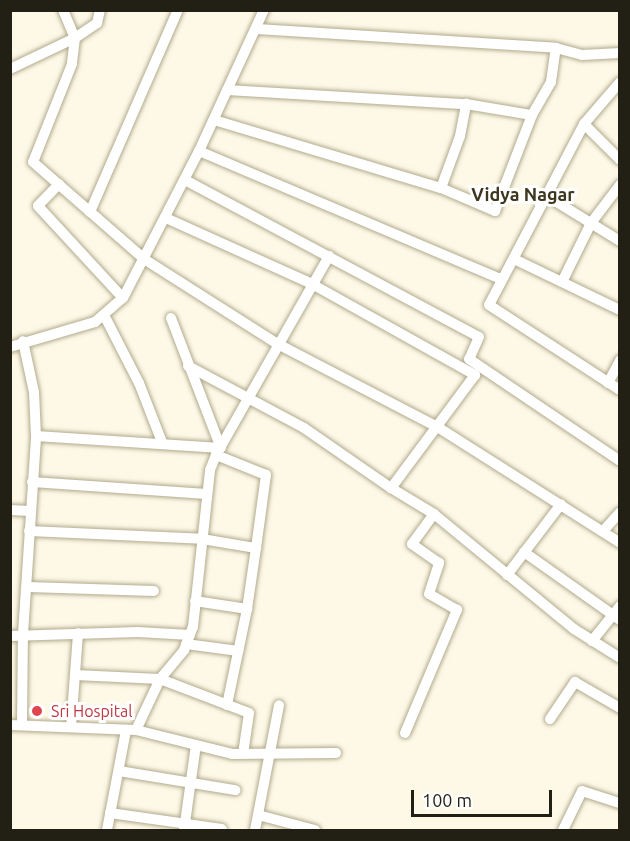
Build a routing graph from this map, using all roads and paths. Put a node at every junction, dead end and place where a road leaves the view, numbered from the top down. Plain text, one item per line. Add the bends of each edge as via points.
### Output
1 (63, 10) edge
2 (100, 10) edge
3 (178, 10) edge
4 (264, 10) edge
5 (257, 29) junction
6 (75, 38) junction
7 (556, 48) junction
8 (620, 53) edge
9 (10, 69) edge
10 (620, 82) edge
11 (227, 90) junction
12 (615, 93) edge
13 (466, 104) junction
14 (532, 115) junction
15 (214, 120) junction
16 (584, 124) junction
17 (199, 152) junction
18 (620, 160) edge
19 (185, 180) junction
20 (59, 184) junction
21 (620, 185) edge
22 (441, 188) junction
23 (547, 195) junction
24 (90, 212) junction
25 (166, 218) junction
26 (591, 223) junction
27 (620, 241) edge
28 (329, 256) junction
29 (144, 259) junction
30 (514, 259) junction
31 (500, 279) junction
32 (562, 282) junction
33 (312, 284) junction
34 (123, 298) junction
35 (620, 310) edge
36 (104, 315) junction
37 (171, 318) dead end
38 (23, 341) junction
39 (276, 343) junction
40 (10, 347) edge
41 (620, 360) edge
42 (189, 366) junction
43 (608, 383) junction
44 (620, 390) edge
45 (248, 399) junction
46 (439, 428) junction
47 (36, 436) junction
48 (162, 442) junction
49 (218, 451) junction
50 (620, 461) edge
51 (32, 482) junction
52 (391, 488) junction
53 (207, 494) junction
54 (561, 504) junction
55 (10, 510) edge
56 (30, 511) junction
57 (620, 512) edge
58 (434, 514) junction
59 (604, 530) junction
60 (29, 531) junction
61 (202, 539) junction
62 (620, 543) edge
63 (256, 548) junction
64 (524, 552) junction
65 (507, 575) junction
66 (28, 587) junction
67 (154, 591) dead end
68 (195, 601) junction
69 (620, 606) edge
70 (247, 609) junction
71 (616, 618) edge
72 (78, 633) junction
73 (23, 634) junction
74 (10, 636) edge
75 (188, 639) junction
76 (592, 640) junction
77 (238, 651) junction
78 (620, 658) edge
79 (75, 675) junction
80 (160, 679) junction
81 (227, 705) junction
82 (279, 705) dead end
83 (620, 708) edge
84 (550, 719) dead end
85 (10, 725) edge
86 (22, 725) junction
87 (71, 728) junction
88 (131, 730) junction
89 (405, 733) dead end
90 (196, 745) junction
91 (336, 753) dead end
92 (243, 754) junction
93 (267, 754) junction
94 (118, 771) junction
95 (191, 783) junction
96 (235, 790) dead end
97 (620, 803) edge
98 (110, 813) junction
99 (258, 815) junction
100 (185, 827) edge
101 (222, 829) dead end
102 (107, 831) edge
103 (255, 831) edge
104 (315, 831) edge
105 (563, 831) edge

1 - 6 street
2 - 6 street via 97,23
3 - 24 street
4 - 5 street
5 - 7 street
5 - 11 street
6 - 9 street
6 - 20 street via 72,64 33,162
7 - 8 street via 582,55
7 - 14 street via 551,82
10 - 12 street
11 - 13 street
11 - 15 street
12 - 16 street
13 - 14 street
13 - 22 street via 460,136
14 - 22 street via 495,211
15 - 17 street
15 - 22 street
16 - 18 street
16 - 23 street
17 - 19 street
17 - 31 street
19 - 25 street
19 - 28 street
20 - 24 street
20 - 34 street via 38,206
21 - 26 street
23 - 26 street
23 - 30 street
24 - 29 street
25 - 29 street
25 - 33 street
26 - 27 street
26 - 32 street
28 - 33 street
28 - 50 street via 478,337 469,359
29 - 34 street
29 - 39 street
30 - 31 street
30 - 32 street
31 - 43 street via 490,308
32 - 35 street
33 - 39 street
33 - 46 street via 476,375
34 - 36 street
36 - 38 street via 95,322
36 - 48 street via 139,383
37 - 42 street
38 - 40 street
38 - 47 street via 34,392
39 - 45 street
39 - 46 street
41 - 43 street
42 - 45 street
42 - 49 street
43 - 44 street
45 - 49 street
45 - 52 street via 304,428
46 - 52 street
46 - 54 street
47 - 48 street
47 - 51 street
48 - 49 street
49 - 53 street
49 - 63 street via 266,475
51 - 53 street
51 - 56 street
52 - 58 street
53 - 61 street
54 - 59 street
54 - 64 street
55 - 56 street
56 - 60 street
57 - 59 street
58 - 65 street
58 - 89 street via 412,544 439,563 429,594 457,610
59 - 62 street
60 - 61 street
60 - 66 street
61 - 63 street
61 - 68 street
63 - 70 street
64 - 65 street
64 - 71 street
65 - 76 street
66 - 67 street
66 - 73 street
68 - 70 street
68 - 75 street
69 - 71 street
70 - 77 street
71 - 76 street
72 - 73 street
72 - 75 street
72 - 79 street
73 - 74 street
73 - 86 street
75 - 77 street
75 - 80 street
76 - 78 street
77 - 81 street
79 - 80 street
79 - 87 street
80 - 81 street
80 - 88 street
81 - 92 street via 249,713
82 - 93 street
83 - 84 street via 574,682
85 - 86 street
86 - 87 street
87 - 88 street
88 - 90 street
88 - 94 street
90 - 92 street
90 - 95 street
91 - 93 street
92 - 93 street
93 - 99 street
94 - 95 street
94 - 98 street
95 - 96 street
95 - 100 street
97 - 105 street via 582,791
98 - 100 street
98 - 102 street
99 - 103 street
99 - 104 street
100 - 101 street

